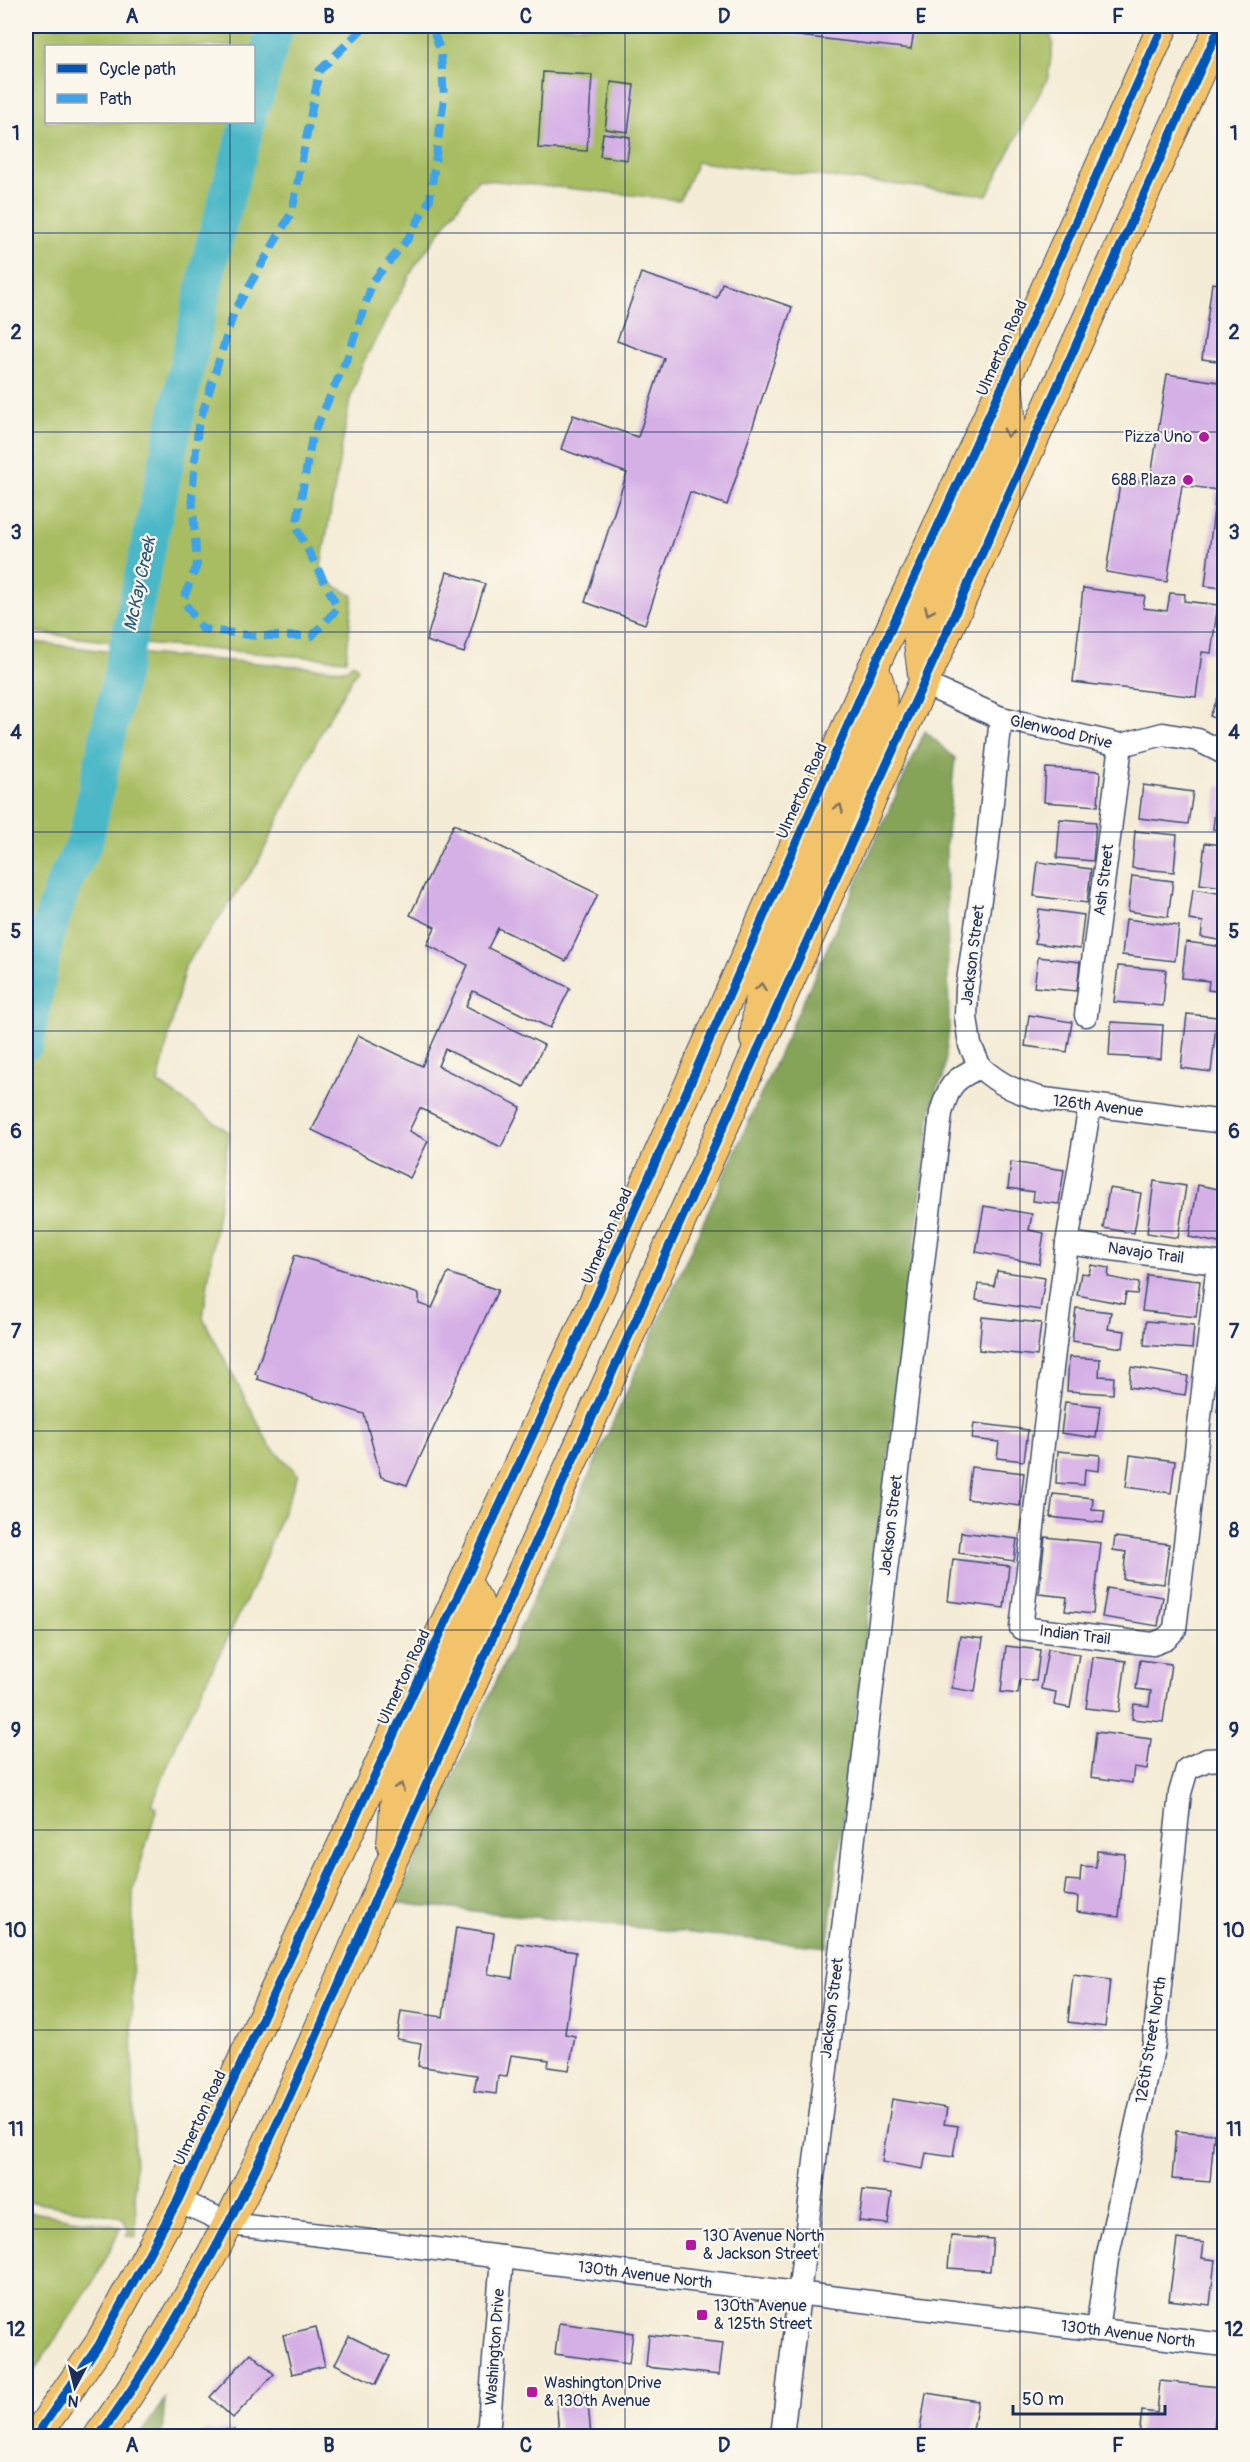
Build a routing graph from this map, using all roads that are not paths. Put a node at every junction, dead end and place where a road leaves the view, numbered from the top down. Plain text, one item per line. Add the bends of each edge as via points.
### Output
1 (1163, 26) edge
2 (1220, 26) edge
3 (1007, 376) junction
4 (873, 668) junction
5 (924, 684) junction
6 (1001, 718) junction
7 (1121, 745) junction
8 (1224, 753) edge
9 (1086, 1014) dead end
10 (753, 1066) junction
11 (980, 1067) junction
12 (1090, 1105) junction
13 (1224, 1122) edge
14 (1067, 1243) junction
15 (1221, 1263) edge
16 (465, 1581) junction
17 (1216, 1760) edge
18 (390, 1865) junction
19 (178, 2200) junction
20 (230, 2224) junction
21 (502, 2257) junction
22 (797, 2294) junction
23 (1097, 2330) junction
24 (1224, 2345) edge
25 (36, 2436) edge
26 (99, 2436) edge
27 (488, 2436) edge
28 (782, 2436) edge

1 - 3 main road, Ulmerton Road
2 - 5 main road
3 - 4 main road, Ulmerton Road
3 -> 5 main road via 1011,428 918,636
10 -> 4 main road via 762,978 879,720 881,686
4 - 16 main road, Ulmerton Road via 590,1311
5 - 6 street
5 - 10 main road
6 - 7 street, Glenwood Drive
6 - 11 street, Jackson Street via 967,988 970,1045
7 - 8 street, Glenwood Drive via 1163,734 1198,740
7 - 9 street, Ash Street
10 - 18 main road
11 - 12 street, 126th Avenue via 995,1081 1019,1093
11 - 22 street, Jackson Street via 963,1075 948,1090 941,1113
12 - 13 street, 126th Avenue
12 - 14 street, Indian Trail
14 - 15 street, Navajo Trail
14 - 15 street, Indian Trail via 1021,1628 1153,1644 1166,1639 1175,1629
18 -> 16 main road via 396,1796 478,1602
16 - 19 main road, Ulmerton Road
17 - 23 street, 126th Street North via 1187,1769 1180,1793 1154,2044 1107,2259
18 - 20 main road
19 - 20 street, 130th Avenue North
19 - 25 main road, Ulmerton Road via 99,2345
20 - 21 street, 130th Avenue North
20 - 26 main road via 187,2303
21 - 22 street, 130th Avenue North
21 - 27 street, Washington Drive
22 - 23 street, 130th Avenue North
22 - 28 street, Jackson Street
23 - 24 street, 130th Avenue North

